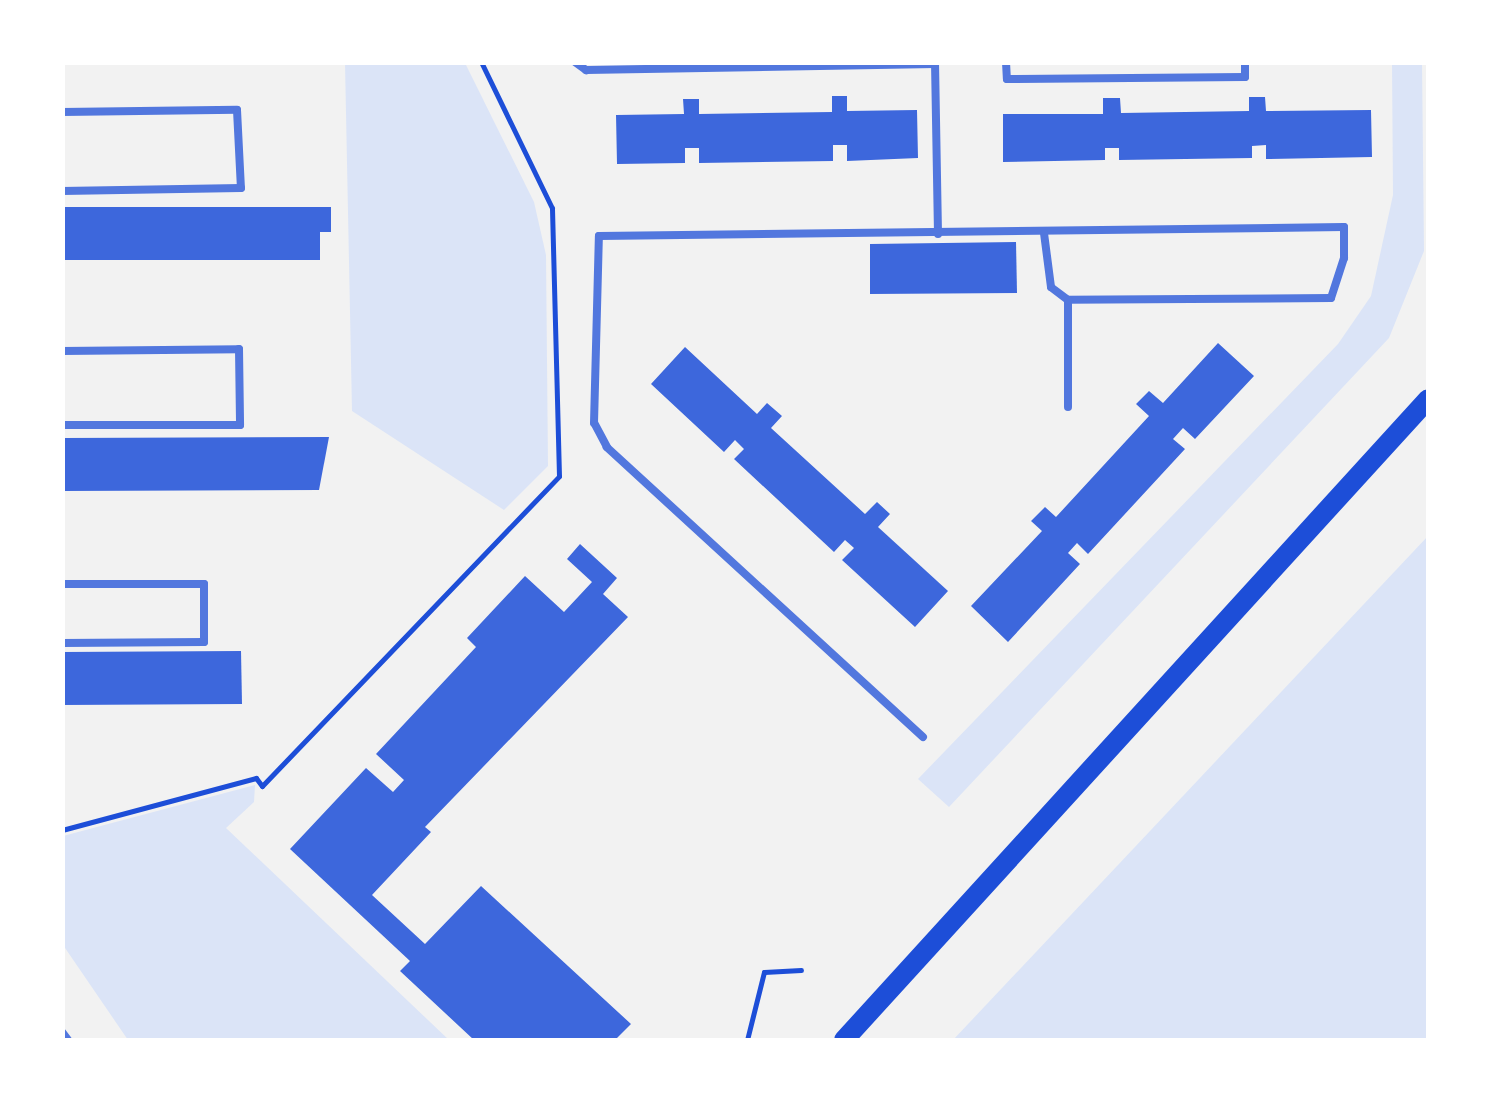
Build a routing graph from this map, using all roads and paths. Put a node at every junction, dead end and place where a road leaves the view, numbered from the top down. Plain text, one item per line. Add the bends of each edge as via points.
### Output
1 (482, 62) edge
2 (574, 62) edge
3 (1006, 62) edge
4 (1245, 62) edge
5 (935, 63) edge
6 (859, 64) edge
7 (617, 66) edge
8 (62, 112) edge
9 (62, 191) edge
10 (1044, 232) junction
11 (938, 234) junction
12 (1068, 300) junction
13 (62, 352) edge
14 (1428, 399) edge
15 (1068, 408) dead end
16 (62, 426) edge
17 (62, 584) edge
18 (62, 643) edge
19 (922, 737) dead end
20 (62, 830) edge
21 (802, 970) dead end
22 (62, 1032) edge
23 (68, 1040) edge
24 (746, 1040) edge
25 (844, 1040) edge

1 - 20 path via 552,208 559,476 262,786 256,778
2 - 7 lane
3 - 4 lane via 1007,79 1245,77
5 - 6 lane
5 - 11 lane
6 - 7 lane
8 - 9 lane via 237,110 242,188
10 - 11 lane
10 - 12 lane via 1051,286
10 - 12 lane via 1344,228 1330,298
11 - 19 lane via 599,236 594,423 608,447
12 - 15 lane
13 - 16 lane via 240,349 240,426
14 - 25 main road
17 - 18 lane via 204,584 204,642
21 - 24 path via 764,972
22 - 23 lane

